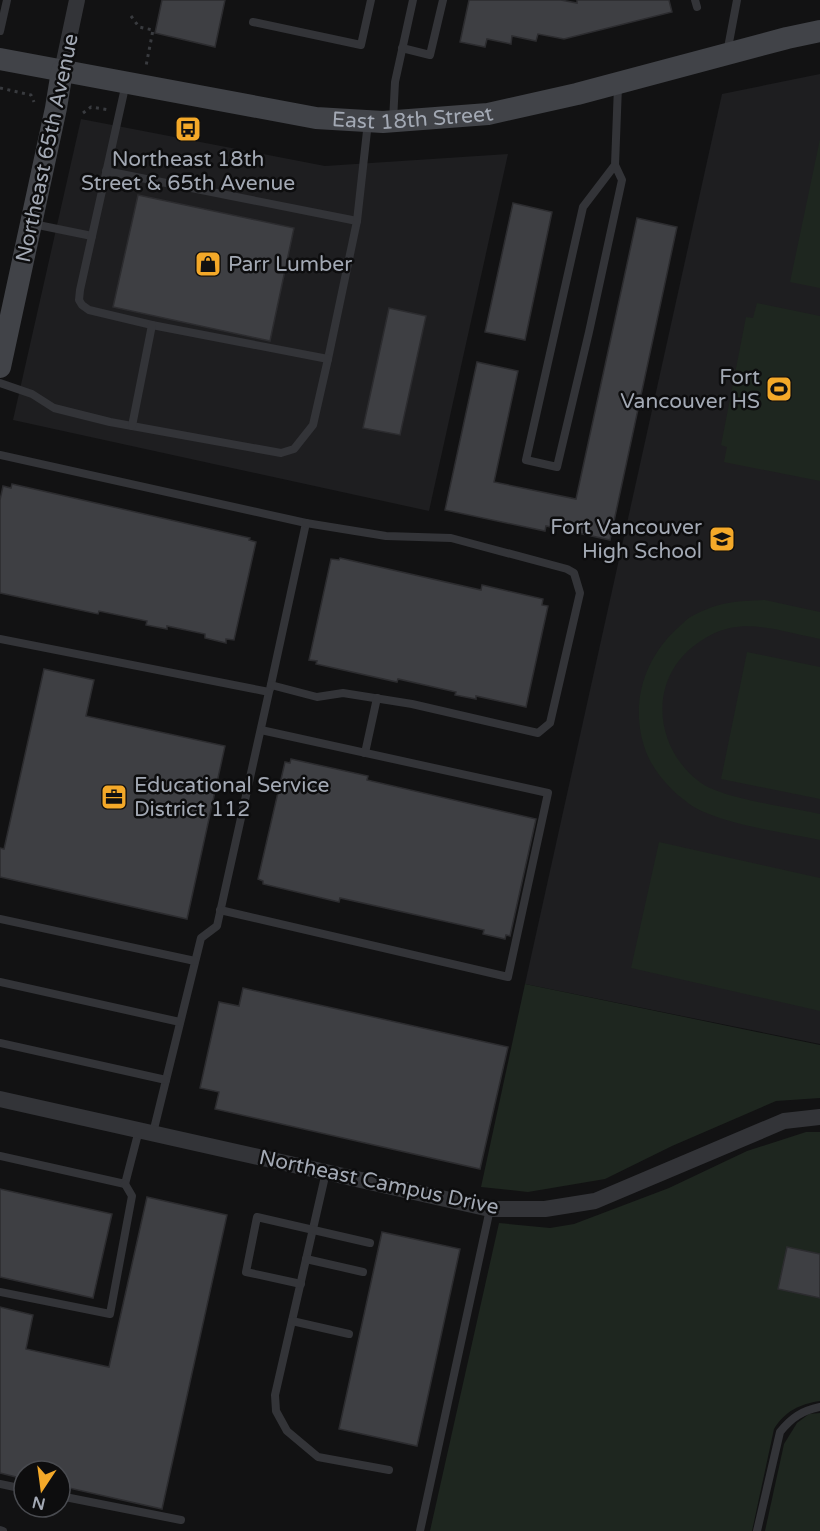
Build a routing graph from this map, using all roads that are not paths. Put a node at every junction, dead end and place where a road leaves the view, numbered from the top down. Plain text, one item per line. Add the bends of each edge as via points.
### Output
1 (7, 0) edge
2 (77, 0) edge
3 (371, 0) edge
4 (413, 0) edge
5 (443, 0) edge
6 (737, 0) edge
7 (253, 22) dead end
8 (820, 31) edge
9 (0, 32) edge
10 (402, 48) junction
11 (727, 54) junction
12 (0, 59) edge
13 (62, 71) junction
14 (618, 82) junction
15 (134, 84) junction
16 (393, 121) junction
17 (368, 122) junction
18 (615, 165) junction
19 (106, 171) junction
20 (357, 221) junction
21 (32, 224) junction
22 (92, 236) junction
23 (152, 325) junction
24 (1, 358) edge
25 (328, 359) junction
26 (0, 383) edge
27 (132, 426) junction
28 (0, 455) edge
29 (306, 523) junction
30 (0, 639) edge
31 (270, 689) junction
32 (377, 698) junction
33 (261, 730) junction
34 (365, 753) junction
35 (220, 910) junction
36 (0, 920) edge
37 (195, 961) junction
38 (0, 982) edge
39 (180, 1022) junction
40 (0, 1044) edge
41 (166, 1080) junction
42 (0, 1099) edge
43 (820, 1117) edge
44 (146, 1131) junction
45 (0, 1156) edge
46 (326, 1172) junction
47 (125, 1184) junction
48 (490, 1209) junction
49 (313, 1229) junction
50 (370, 1243) dead end
51 (306, 1259) junction
52 (363, 1272) dead end
53 (301, 1284) junction
54 (0, 1292) edge
55 (292, 1321) junction
56 (349, 1334) dead end
57 (820, 1407) edge
58 (389, 1470) dead end
59 (72, 1498) edge
60 (181, 1520) dead end
61 (420, 1531) edge
62 (757, 1531) edge

1 - 9 lane
2 - 13 street, Northeast 65th Avenue
3 - 7 lane via 362,45
4 - 10 lane
5 - 10 lane via 430,55
6 - 11 lane
8 - 11 street, East 18th Street
10 - 16 lane
11 - 14 street, East 18th Street
12 - 13 street, East 18th Street
13 - 15 street, East 18th Street
13 - 21 street, Northeast 65th Avenue
14 - 16 street, East 18th Street via 488,114
14 - 18 lane
15 - 17 street, East 18th Street via 316,117
15 - 19 lane via 119,112
16 - 17 street, East 18th Street
17 - 20 lane
18 - 18 lane via 583,207 526,460 557,467 622,180
19 - 20 lane
19 - 22 lane
20 - 25 lane
21 - 22 lane
21 - 24 street, Northeast 65th Avenue
22 - 23 lane via 80,290 82,305
23 - 25 lane
23 - 27 lane
25 - 27 lane via 313,425 294,449 281,453 258,450
26 - 27 lane via 32,394 54,408
28 - 29 lane
29 - 31 lane
29 - 32 lane via 386,536 451,538 567,568 578,581 580,593 550,723 538,733
30 - 31 lane
31 - 32 lane via 317,697 343,693
31 - 33 lane
32 - 34 lane
33 - 34 lane
33 - 35 lane
34 - 35 lane via 548,794 508,977
35 - 37 lane via 217,926 201,938
36 - 37 lane
37 - 39 lane
38 - 39 lane
39 - 41 lane
40 - 41 lane
41 - 44 lane
42 - 44 street, Northeast Campus Drive
43 - 48 street, Northeast Campus Drive via 784,1121 595,1201 545,1209
44 - 46 street, Northeast Campus Drive
44 - 47 lane
45 - 47 lane
46 - 48 street, Northeast Campus Drive
46 - 49 lane
47 - 54 lane via 132,1196 110,1314
48 - 61 lane
49 - 50 lane
49 - 51 lane
49 - 53 lane via 257,1217 246,1272
51 - 52 lane
51 - 53 lane
53 - 55 lane
55 - 56 lane
55 - 58 lane via 275,1395 276,1411 287,1431 318,1457
57 - 62 lane via 790,1419 780,1432
59 - 60 lane

